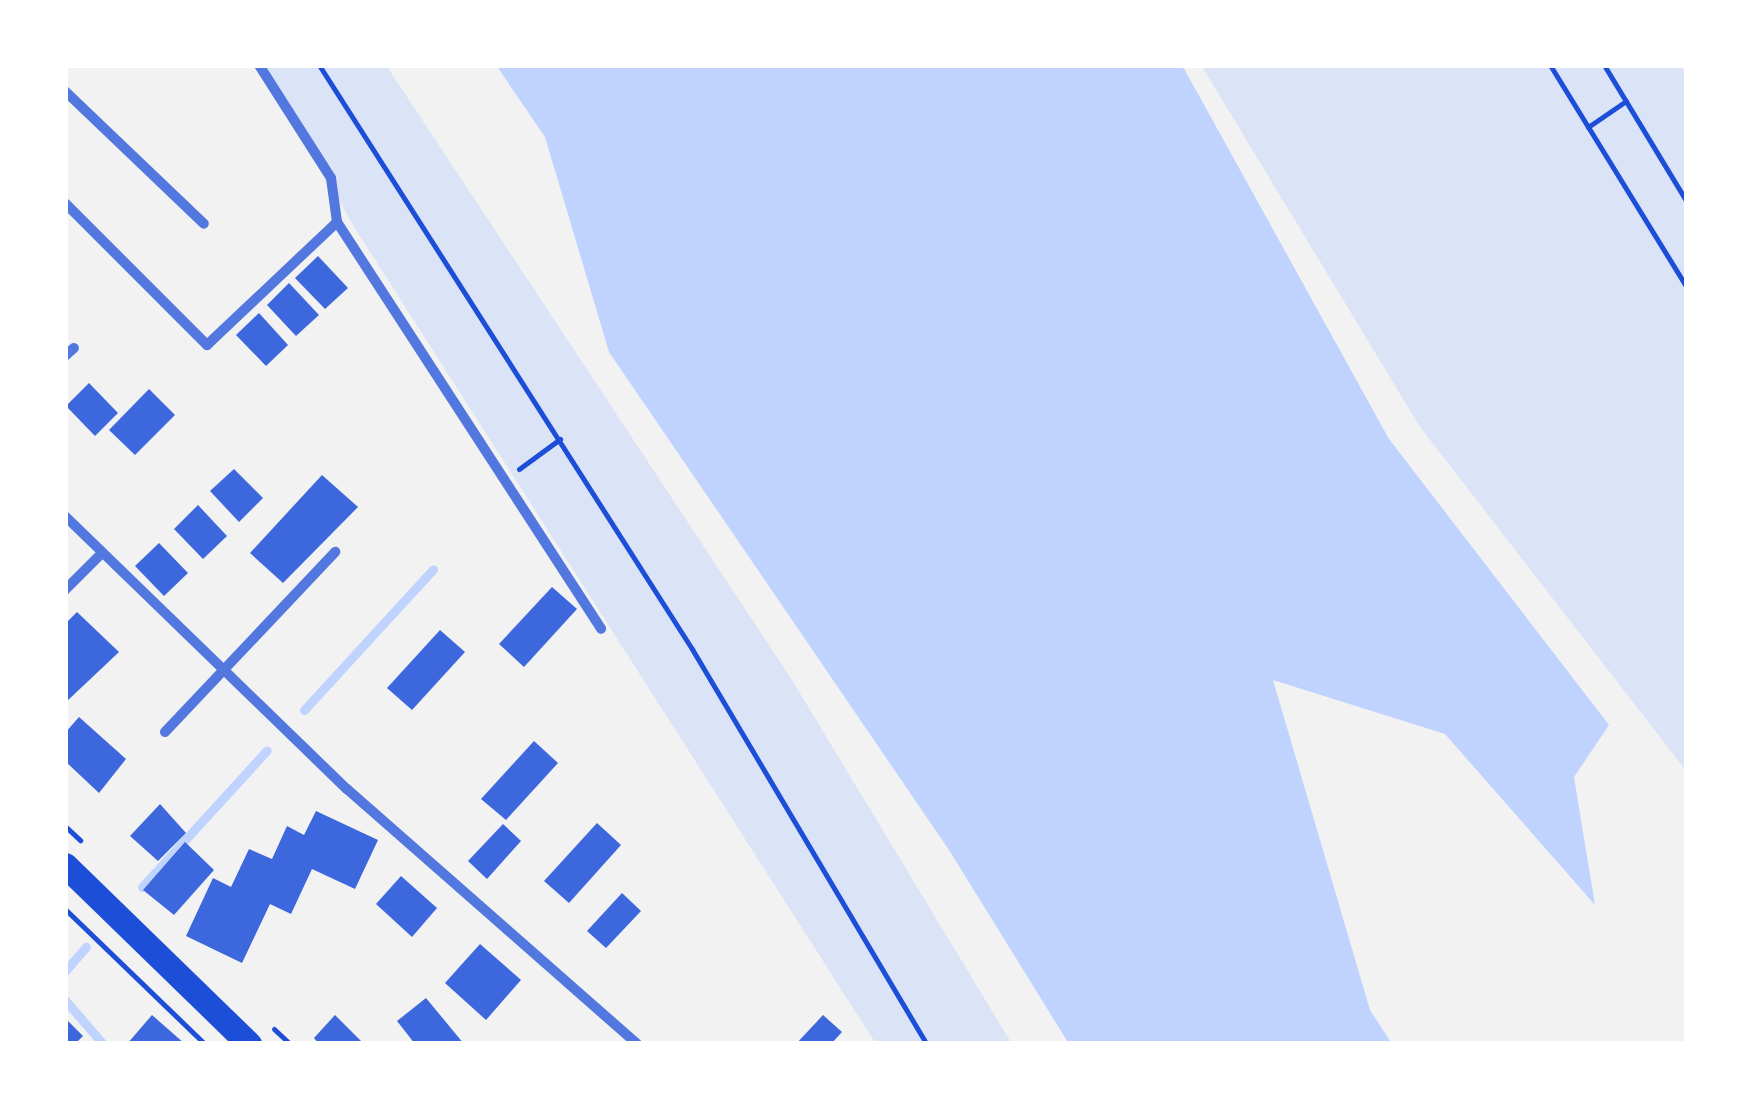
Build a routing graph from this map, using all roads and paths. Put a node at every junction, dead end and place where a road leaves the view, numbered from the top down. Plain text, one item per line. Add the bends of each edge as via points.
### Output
1 (258, 65) edge
2 (319, 65) edge
3 (1550, 65) edge
4 (1604, 65) edge
5 (65, 91) edge
6 (1626, 101) junction
7 (1588, 126) junction
8 (1687, 202) edge
9 (65, 203) edge
10 (337, 222) junction
11 (204, 224) dead end
12 (1687, 288) edge
13 (560, 439) junction
14 (500, 482) junction
15 (65, 516) edge
16 (335, 552) dead end
17 (102, 553) junction
18 (65, 590) edge
19 (601, 629) dead end
20 (225, 671) junction
21 (165, 732) dead end
22 (65, 865) edge
23 (65, 910) edge
24 (205, 1044) edge
25 (249, 1044) edge
26 (637, 1044) edge
27 (927, 1044) edge

1 - 10 street via 331,178
2 - 13 path
3 - 7 path
4 - 6 path
5 - 11 street
6 - 7 path
6 - 8 path
7 - 12 path
9 - 10 street via 207,345
10 - 14 street
13 - 14 path
13 - 27 path
14 - 19 street
15 - 17 street
16 - 20 street
17 - 18 street
17 - 20 street
20 - 21 street
20 - 26 street
22 - 25 highway
23 - 24 path

